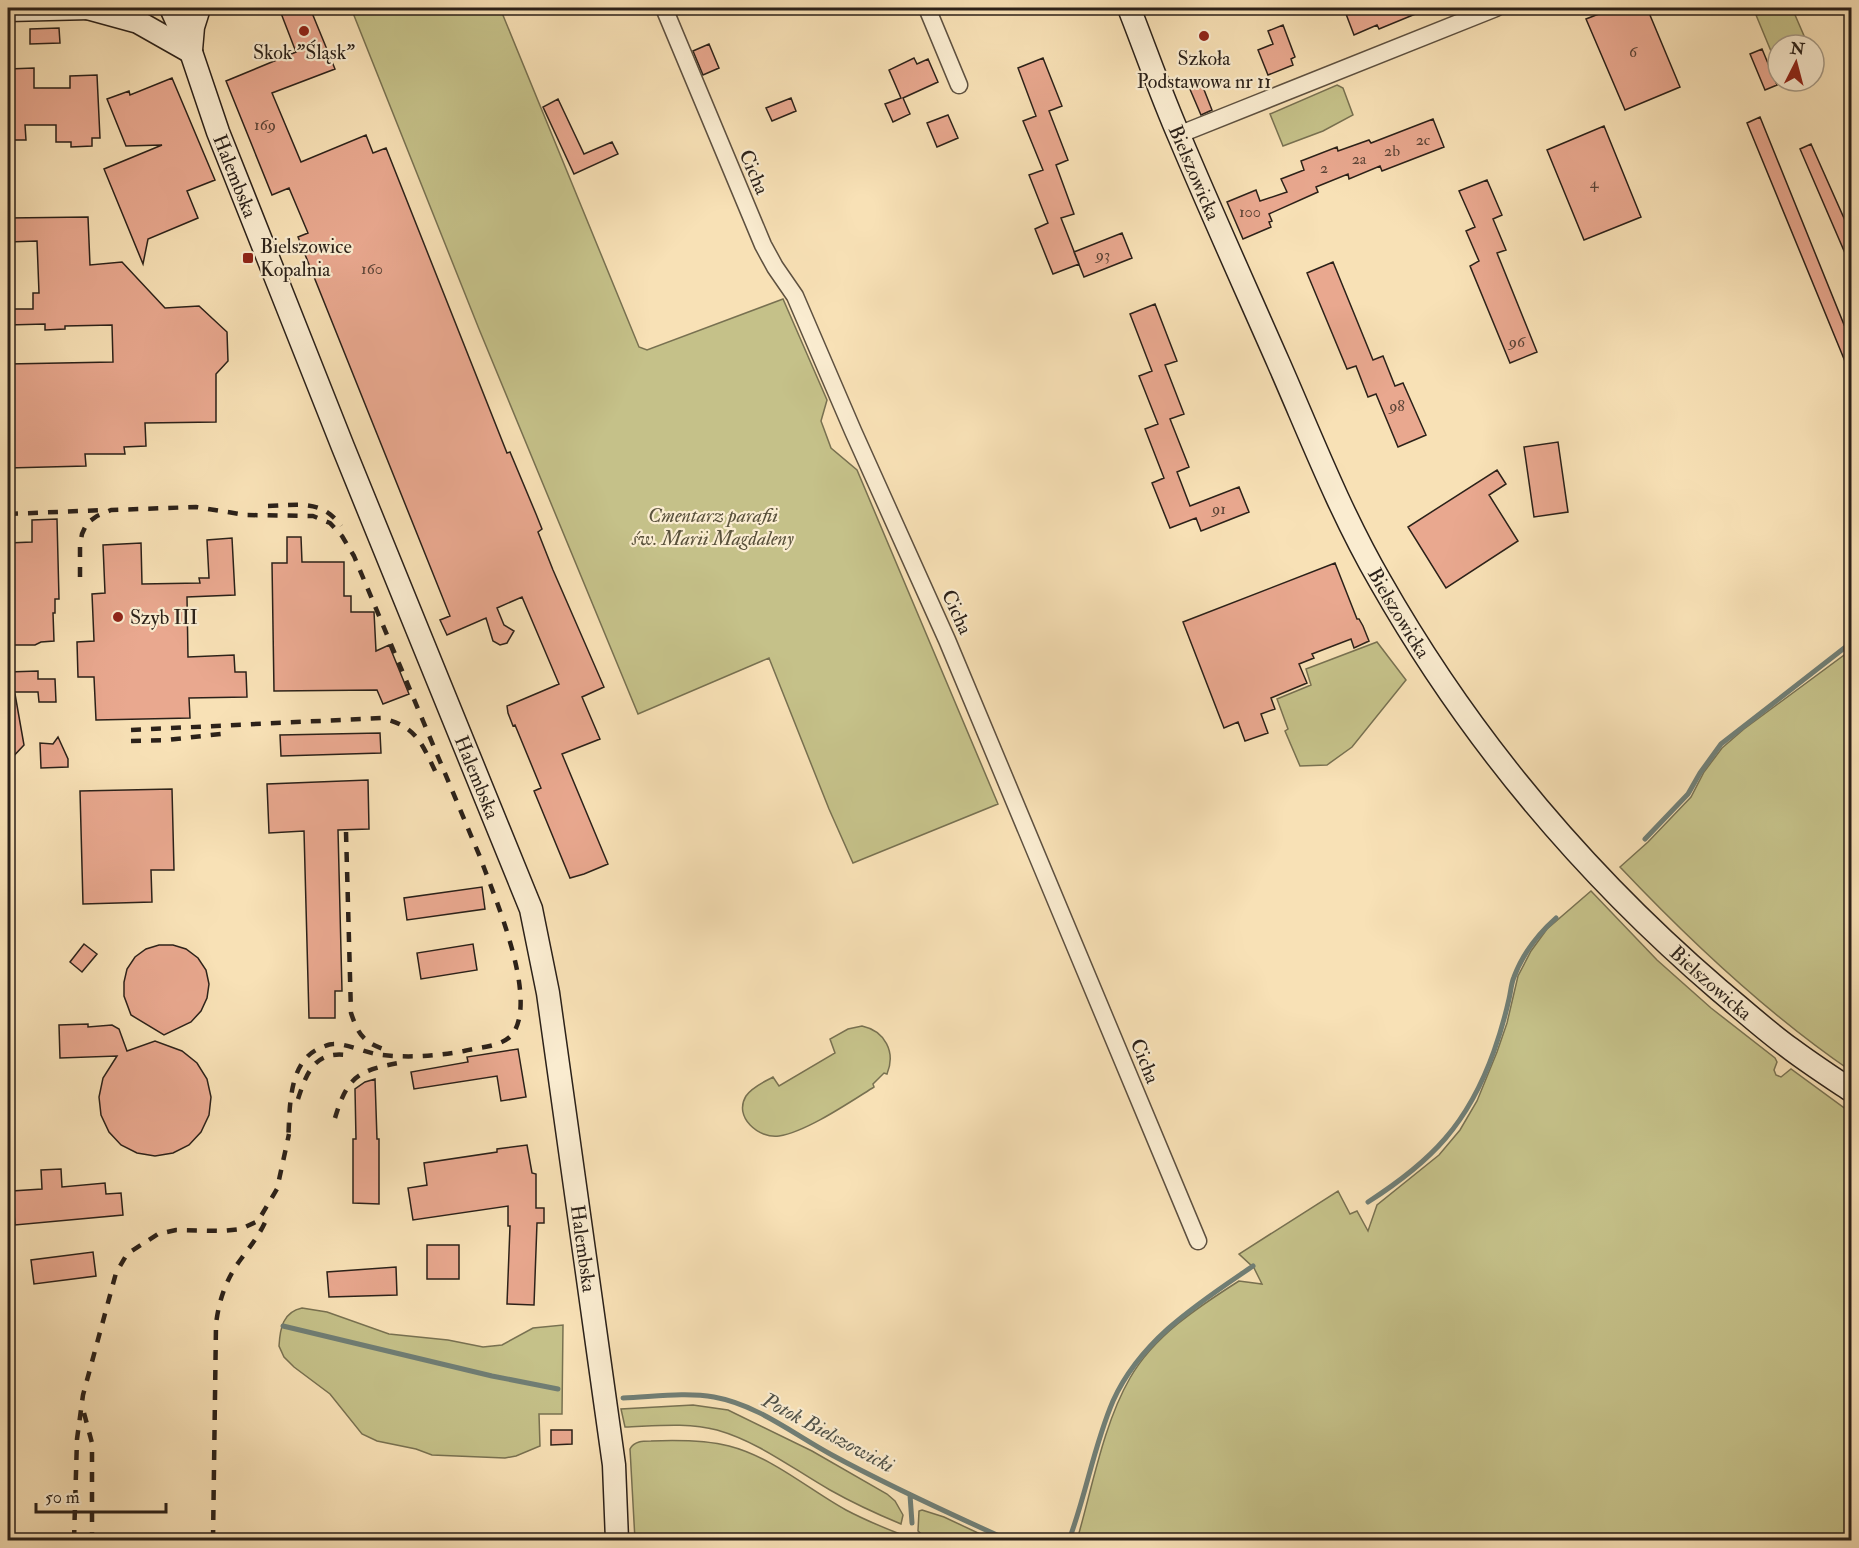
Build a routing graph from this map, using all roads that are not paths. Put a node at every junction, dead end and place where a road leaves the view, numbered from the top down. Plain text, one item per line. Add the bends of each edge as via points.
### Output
1 (88, 8) edge
2 (171, 8) edge
3 (199, 8) edge
4 (664, 8) edge
5 (927, 8) edge
6 (1129, 8) edge
7 (1496, 8) edge
8 (8, 10) edge
9 (191, 52) junction
10 (959, 85) dead end
11 (1178, 135) junction
12 (1851, 1091) edge
13 (1198, 1241) dead end
14 (617, 1540) edge

1 - 8 street
1 - 9 street via 138,22
2 - 9 street, Halembska
3 - 9 street, Halembska
4 - 13 street, Cicha via 763,245 795,296 947,640
5 - 10 street
6 - 11 street, Bielszowicka
7 - 11 street
9 - 14 street, Halembska via 218,132 531,909 548,993 603,1384 614,1466
11 - 12 street, Bielszowicka via 1359,544 1423,652 1486,741 1579,856 1624,904 1747,1013

